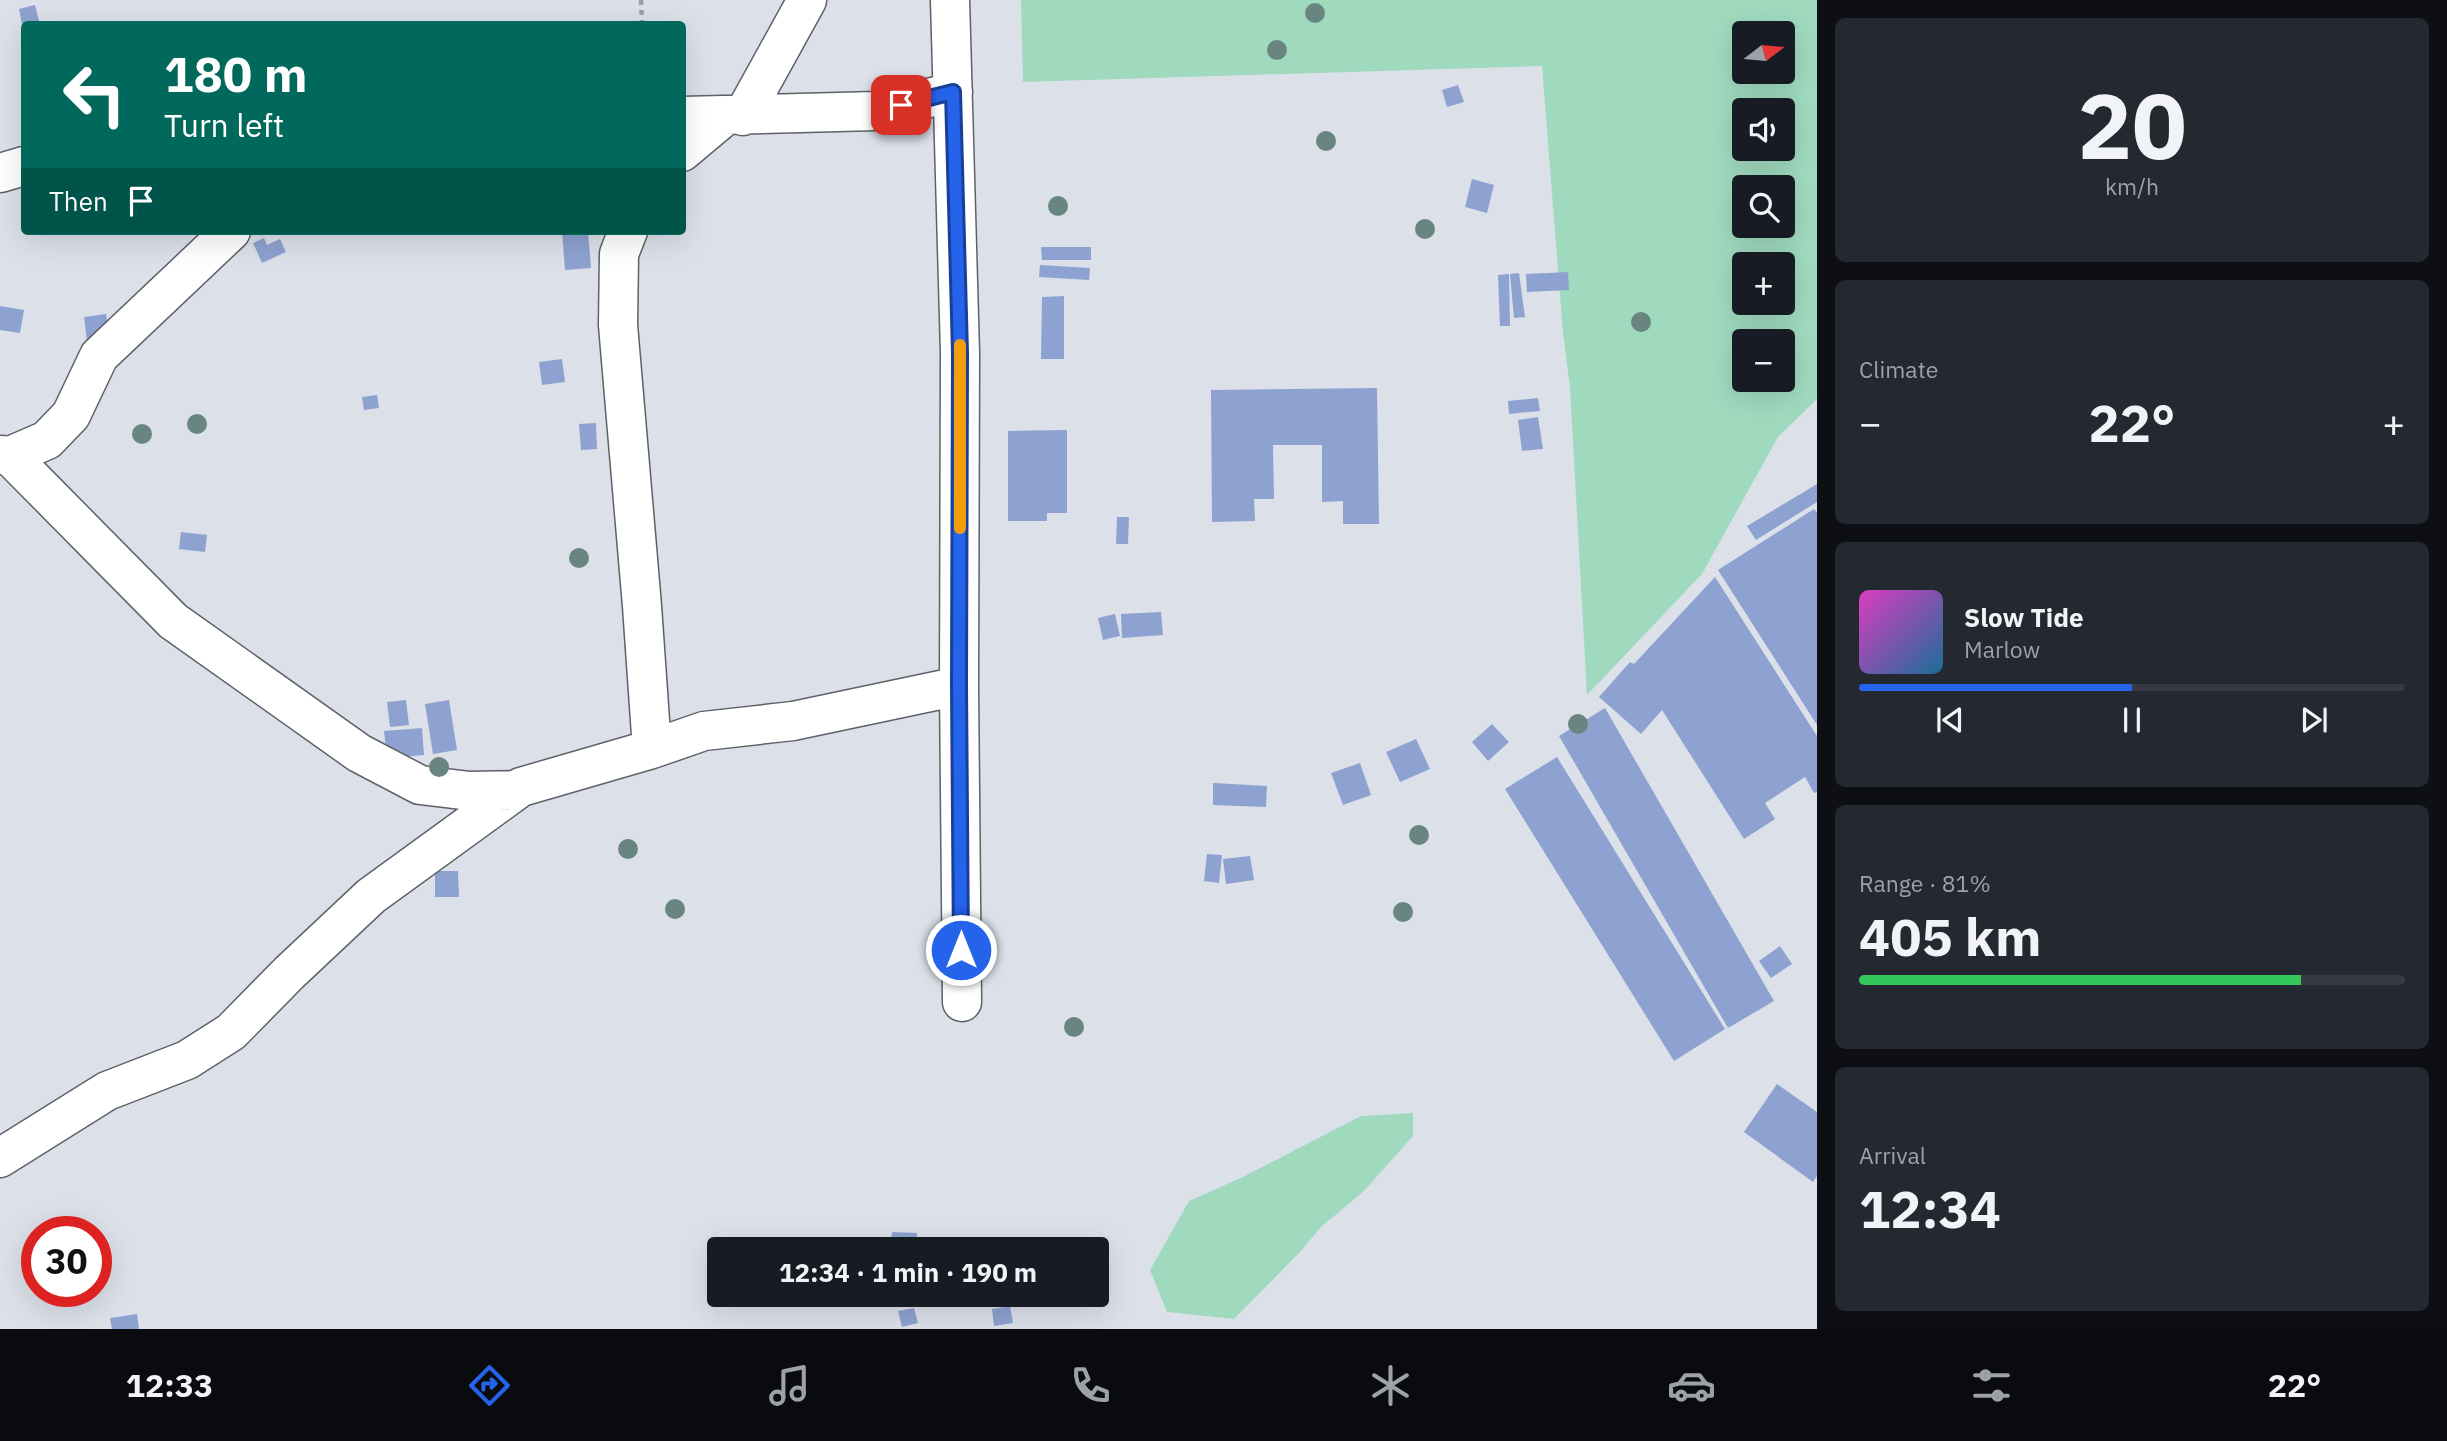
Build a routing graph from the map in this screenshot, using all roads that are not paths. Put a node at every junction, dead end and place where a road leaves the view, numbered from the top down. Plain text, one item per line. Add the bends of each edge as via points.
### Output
1 (807, 0) edge
2 (950, 0) edge
3 (953, 92) junction
4 (686, 116) edge
5 (734, 116) junction
6 (686, 149) edge
7 (21, 167) edge
8 (0, 173) edge
9 (227, 235) edge
10 (627, 235) edge
11 (5, 455) edge
12 (959, 686) junction
13 (652, 749) junction
14 (516, 790) junction
15 (962, 1002) dead end
16 (0, 1158) edge

1 - 5 street
2 - 3 street
3 - 5 street via 876,111
3 - 12 street via 960,353
4 - 5 street
5 - 6 street
7 - 8 street
9 - 11 street via 99,356 71,415 47,440
10 - 13 street via 620,254 618,325
11 - 14 street via 173,621 359,753 420,785 470,792
12 - 13 street via 793,721 704,731
12 - 15 street
13 - 14 street
14 - 16 street via 371,896 231,1032 187,1060 107,1091

